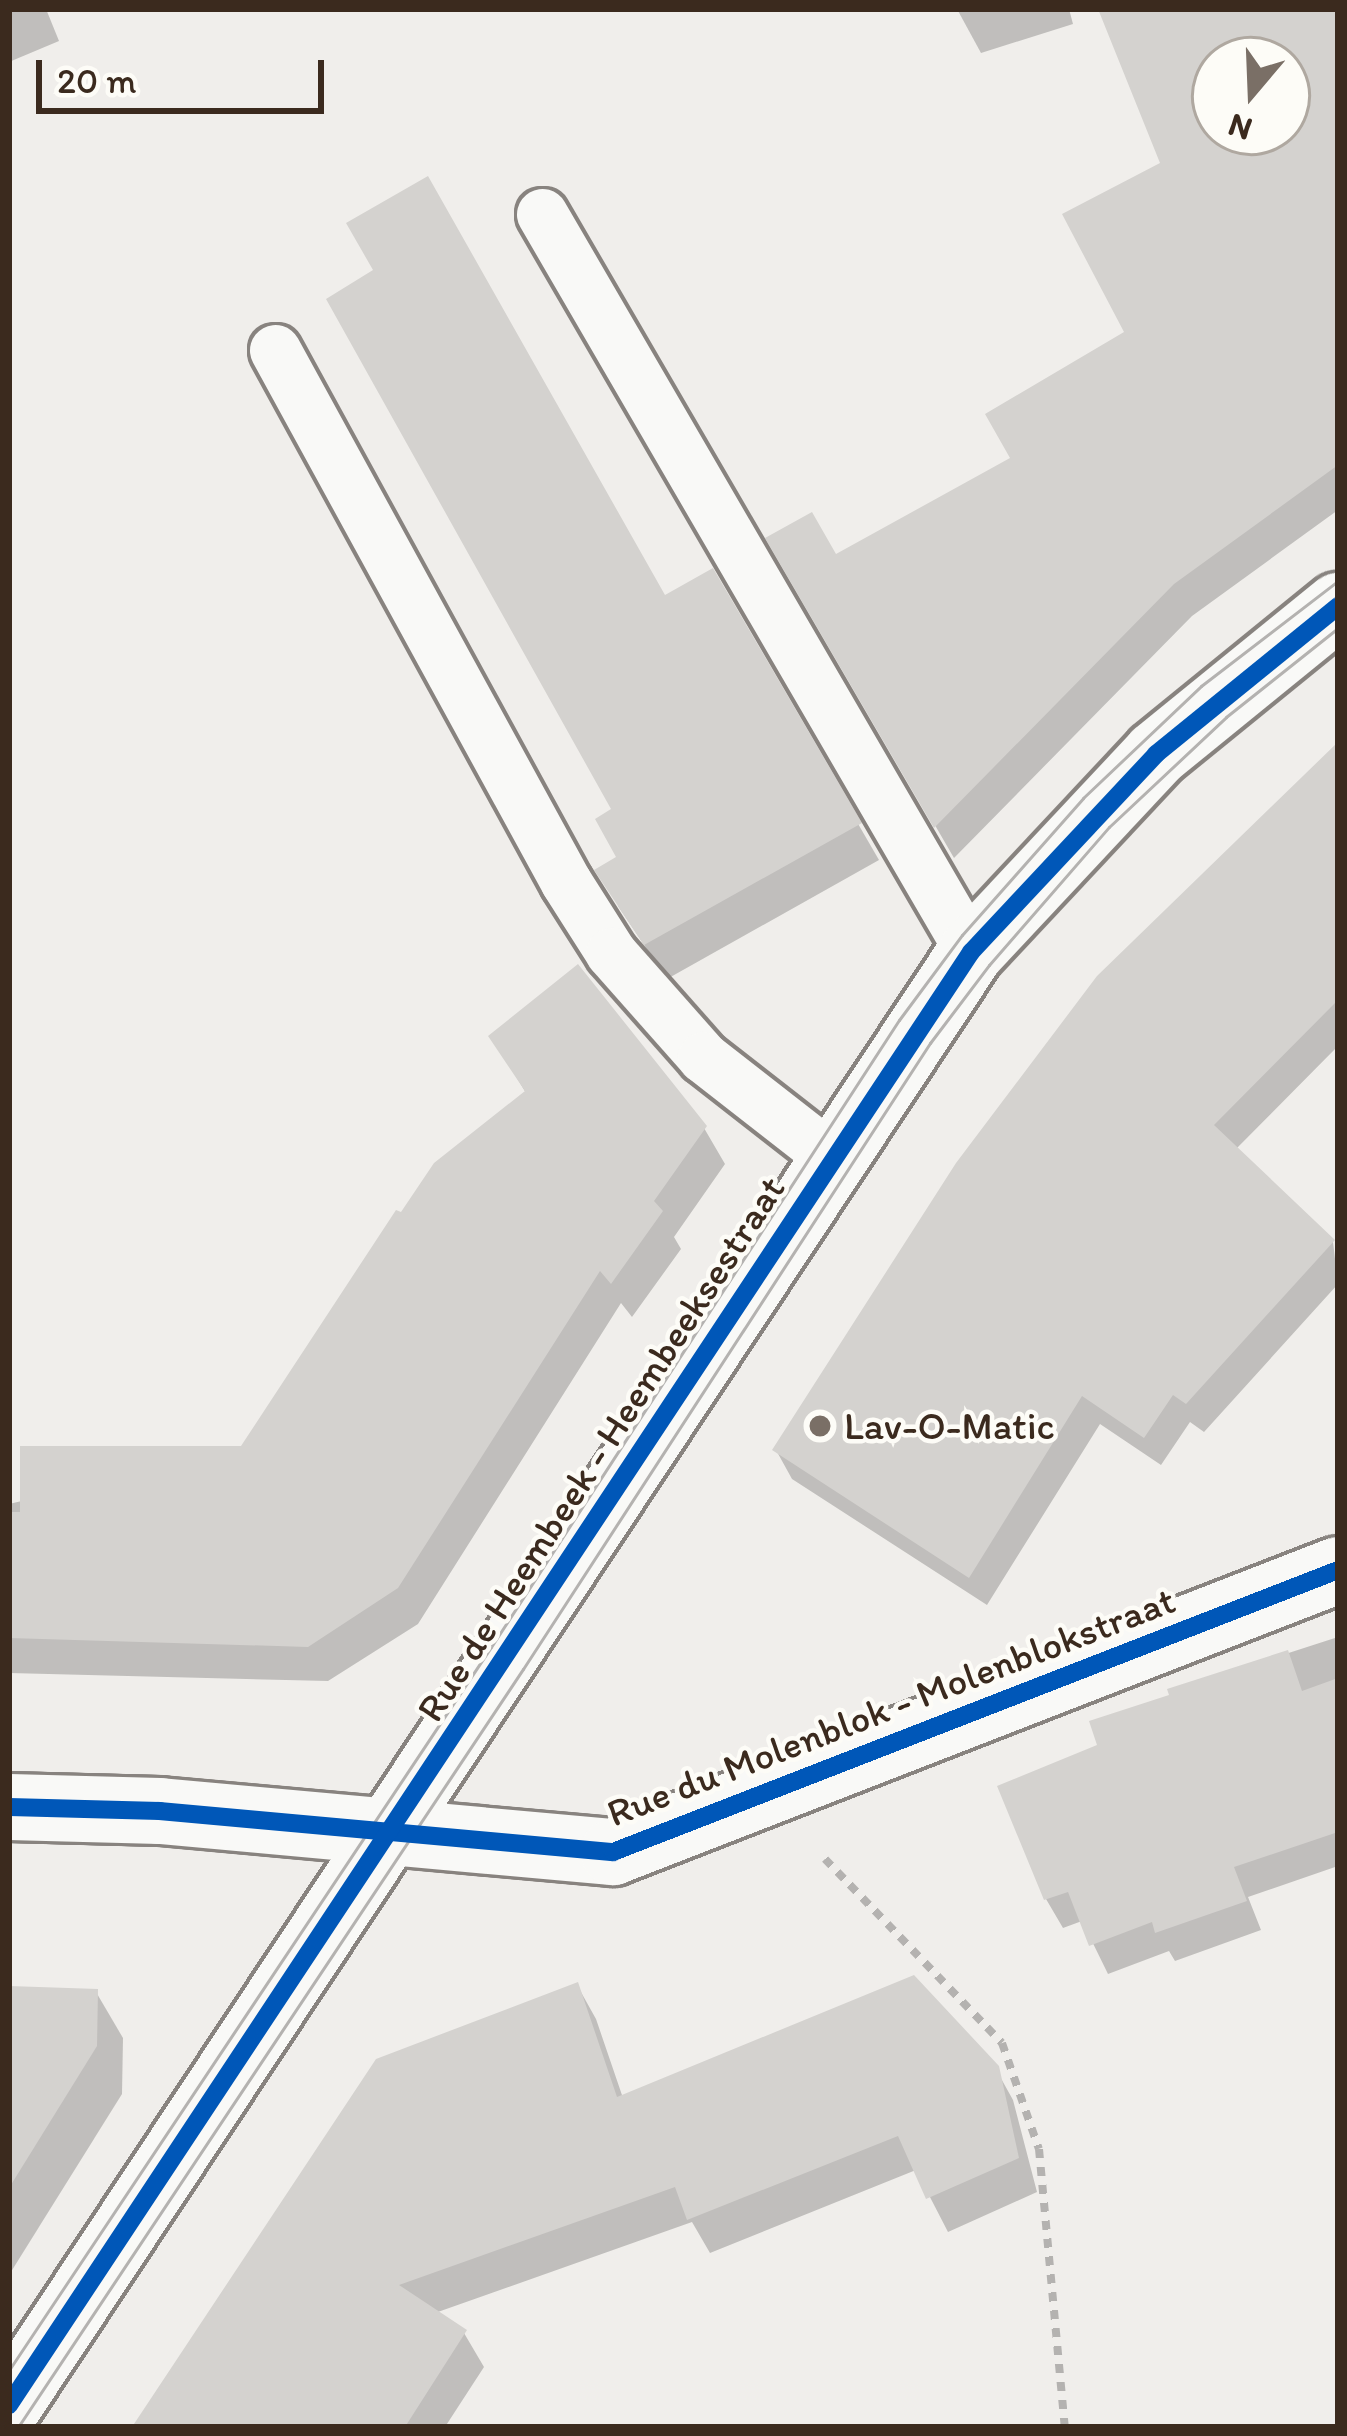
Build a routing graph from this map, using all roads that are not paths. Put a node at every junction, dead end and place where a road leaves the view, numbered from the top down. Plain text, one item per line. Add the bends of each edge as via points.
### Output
1 (542, 214) dead end
2 (275, 350) dead end
3 (1338, 606) edge
4 (971, 952) junction
5 (831, 1157) junction
6 (1338, 1570) edge
7 (9, 1807) edge
8 (387, 1833) junction
9 (9, 2405) edge

1 - 4 lane
2 - 5 lane via 610,953 703,1058
3 - 4 street, Rue de Heembeek - Heembeeksestraat via 1156,754
4 - 5 street, Rue de Heembeek - Heembeeksestraat
5 - 8 street, Rue de Heembeek - Heembeeksestraat
6 - 8 street, Rue du Molenblok - Molenblokstraat via 613,1852
7 - 8 street, Rue du Molenblok - Molenblokstraat via 160,1811
8 - 9 street, Rue de Heembeek - Heembeeksestraat

